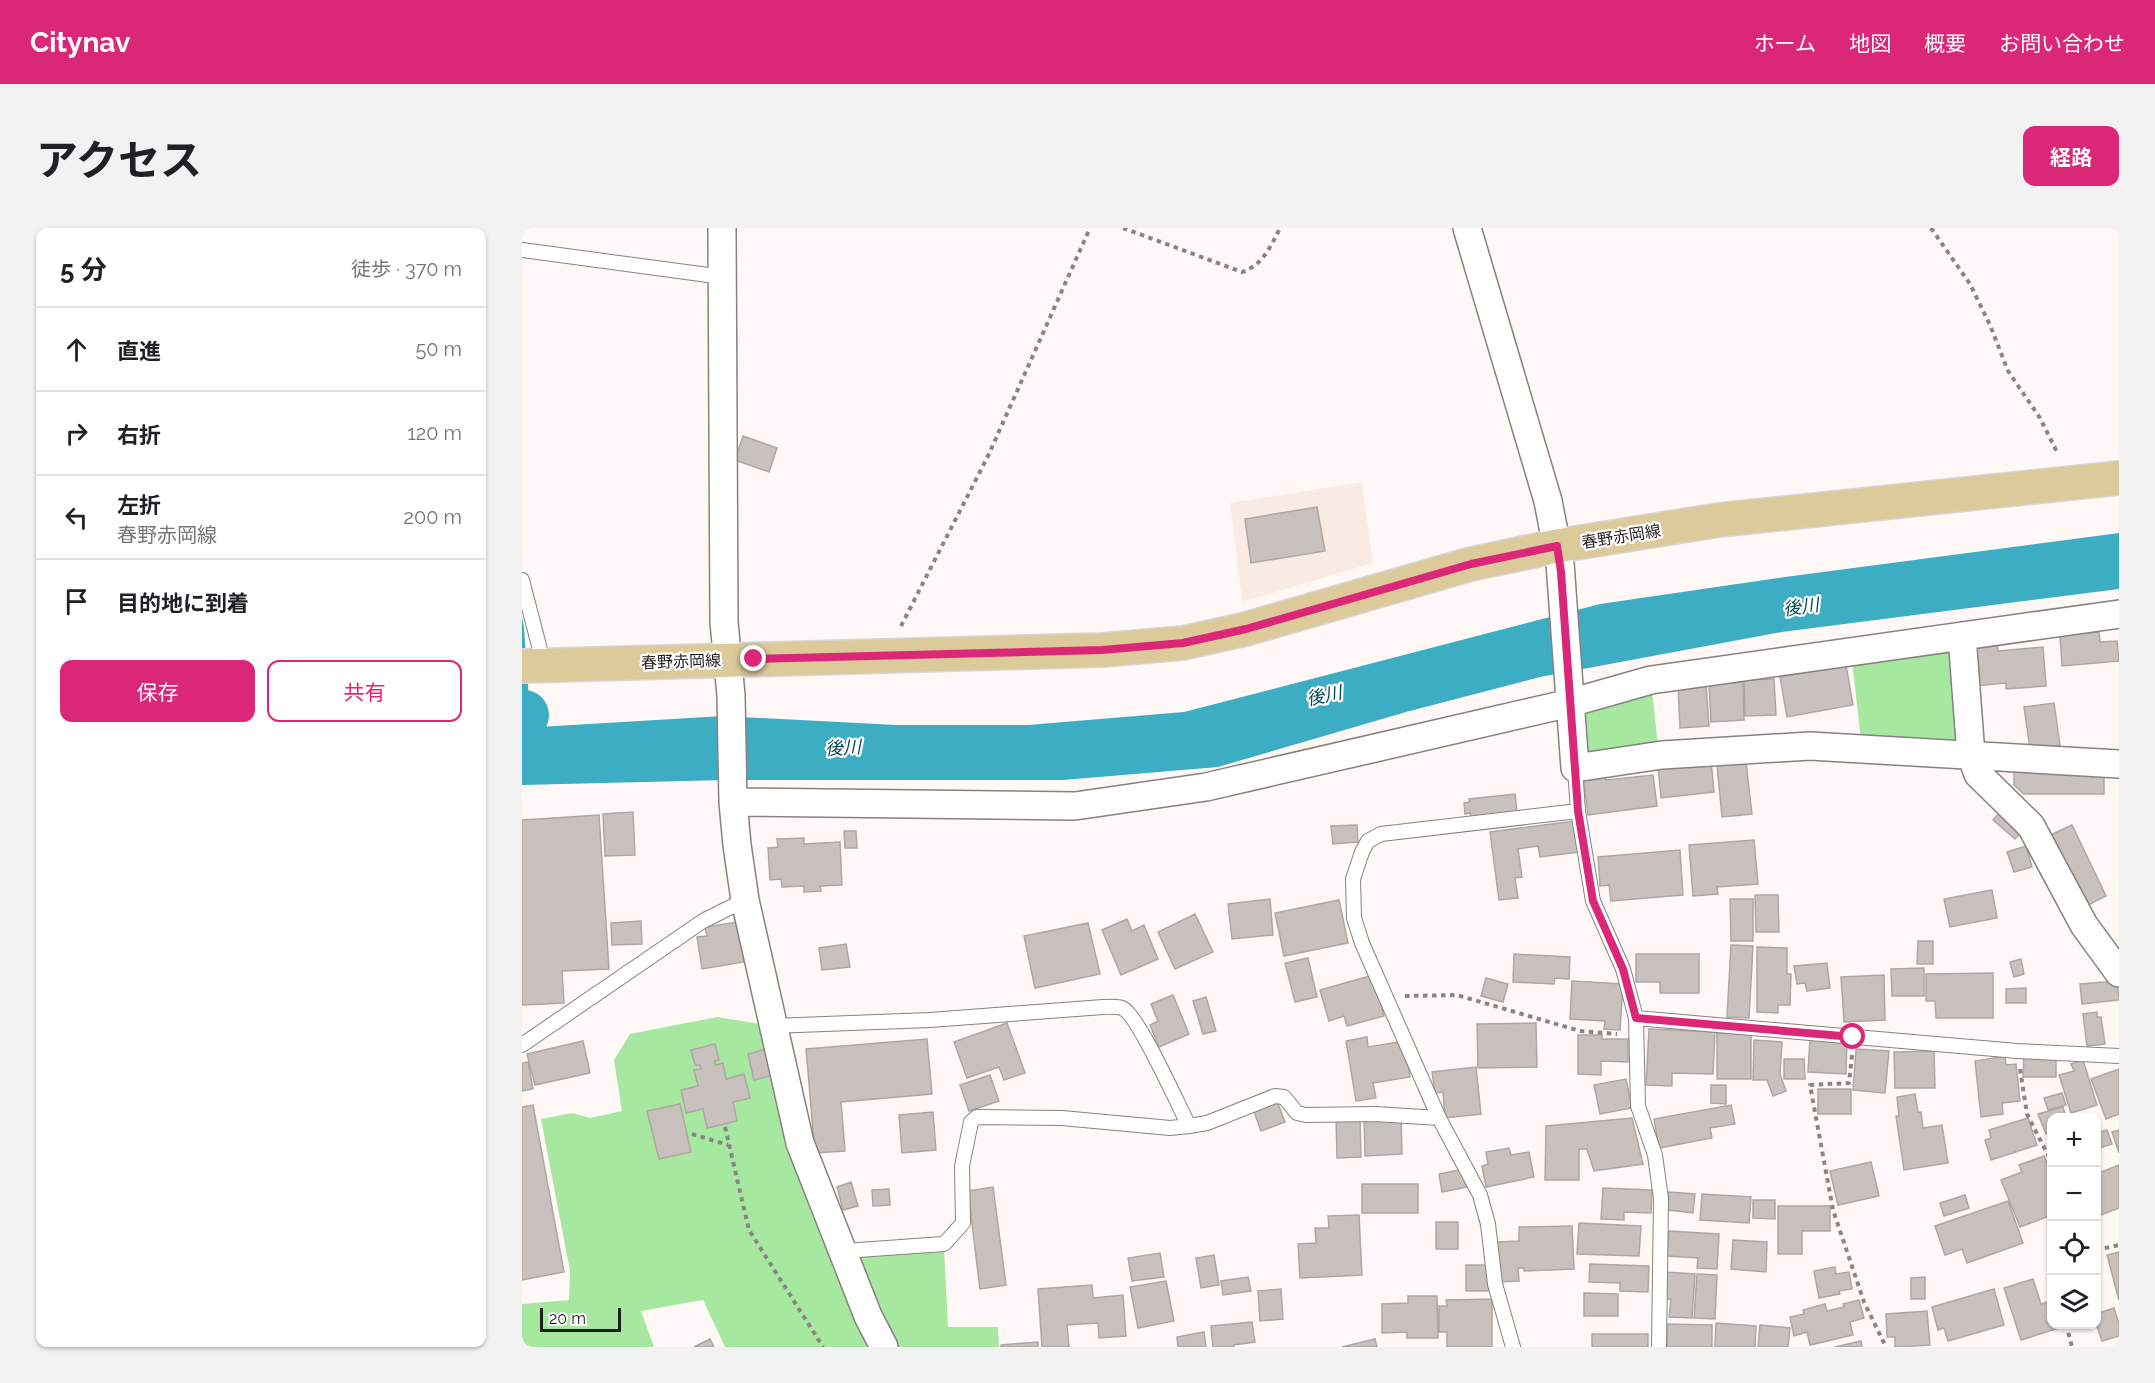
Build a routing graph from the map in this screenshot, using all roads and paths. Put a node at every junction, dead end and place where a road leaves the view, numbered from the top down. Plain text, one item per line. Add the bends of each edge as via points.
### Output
1 (722, 228) edge
2 (1090, 228) edge
3 (1123, 228) edge
4 (1280, 228) edge
5 (1467, 228) edge
6 (1931, 228) edge
7 (522, 250) edge
8 (723, 277) junction
9 (2119, 478) edge
10 (2070, 482) junction
11 (1557, 546) junction
12 (522, 580) edge
13 (2119, 614) edge
14 (1962, 636) junction
15 (886, 655) junction
16 (727, 659) junction
17 (533, 666) edge
18 (1570, 703) junction
19 (1971, 755) junction
20 (2119, 764) edge
21 (1575, 768) junction
22 (733, 795) junction
23 (1578, 811) junction
24 (744, 900) junction
25 (2119, 973) edge
26 (1387, 996) junction
27 (1636, 1018) junction
28 (772, 1026) junction
29 (1636, 1036) junction
30 (1853, 1037) junction
31 (522, 1045) edge
32 (2016, 1051) junction
33 (2119, 1056) edge
34 (1439, 1118) junction
35 (1189, 1126) junction
36 (725, 1127) dead end
37 (692, 1134) dead end
38 (729, 1145) junction
39 (2047, 1153) edge
40 (2119, 1245) edge
41 (2101, 1249) edge
42 (844, 1251) junction
43 (2067, 1329) edge
44 (824, 1347) edge
45 (884, 1347) edge
46 (1513, 1347) edge
47 (1659, 1347) edge
48 (1886, 1347) edge
49 (2072, 1347) edge

1 - 8 street
2 - 15 path via 988,456
3 - 4 path via 1242,272 1264,255
5 - 11 street via 1548,501
6 - 10 path via 1970,284 2008,371 2040,418
7 - 8 lane
8 - 16 street
9 - 10 main road, 春野赤岡線
10 - 11 main road, 春野赤岡線 via 1719,520
11 - 15 main road, 春野赤岡線 via 1471,564 1246,629 1183,643 1102,650
11 - 18 street
12 - 17 lane
13 - 14 street
14 - 18 street via 1651,680
14 - 19 street
15 - 16 main road, 春野赤岡線
16 - 17 main road, 春野赤岡線
16 - 22 street
18 - 21 street
18 - 22 street via 1206,787 1075,806
19 - 20 street
19 - 21 street via 1810,746 1662,755
19 - 25 street via 1978,774 2031,826 2084,925
21 - 23 lane
22 - 24 street
23 - 26 lane via 1380,834 1368,841 1353,879 1354,918
23 - 27 lane via 1593,901 1623,969
24 - 28 street
24 - 31 lane via 703,921
26 - 29 path via 1457,995 1580,1031
26 - 34 lane
27 - 29 lane
27 - 30 lane
28 - 35 lane via 1122,1007 1147,1042
28 - 42 street via 800,1143
29 - 47 lane via 1638,1106 1655,1155 1661,1198
30 - 32 lane
30 - 48 path via 1849,1083 1810,1085 1833,1210 1864,1302
32 - 33 lane
32 - 39 path via 2028,1114
34 - 35 lane via 1306,1115 1275,1096 1207,1123
34 - 46 lane via 1480,1195 1488,1224 1495,1284
35 - 42 lane via 977,1117 971,1122 962,1166 963,1223 944,1244
36 - 38 path
37 - 38 path
38 - 44 path via 749,1230
40 - 41 path
42 - 45 street
43 - 49 path

